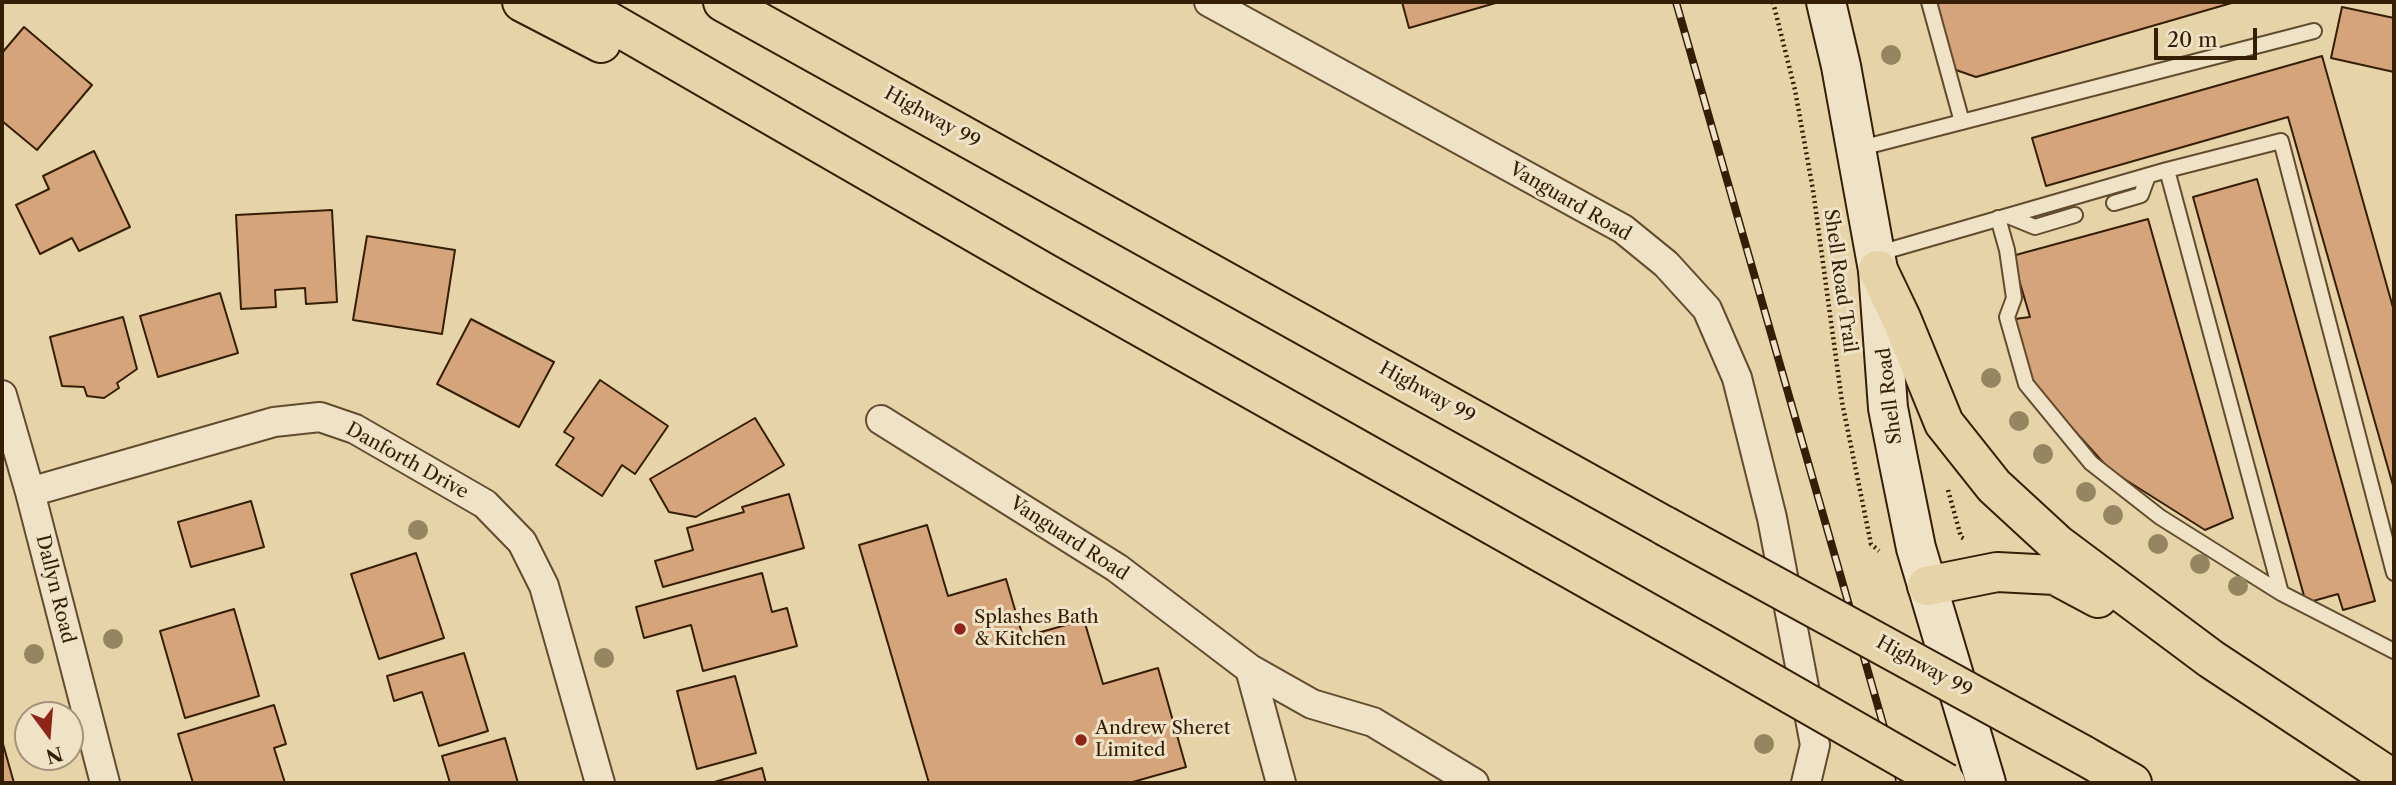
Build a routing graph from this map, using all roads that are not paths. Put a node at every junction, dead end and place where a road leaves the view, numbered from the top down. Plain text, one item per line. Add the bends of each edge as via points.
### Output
1 (522, 2) edge
2 (575, 2) edge
3 (723, 2) edge
4 (1209, 2) edge
5 (1826, 2) edge
6 (1928, 2) edge
7 (2314, 31) dead end
8 (1962, 122) junction
9 (1856, 150) junction
10 (2167, 170) junction
11 (2148, 176) junction
12 (2114, 203) dead end
13 (2075, 215) dead end
14 (2003, 217) junction
15 (1876, 262) junction
16 (1045, 273) junction
17 (2, 395) edge
18 (881, 420) dead end
19 (30, 492) junction
20 (2394, 573) edge
21 (1927, 586) junction
22 (2281, 593) junction
23 (2394, 651) edge
24 (2211, 659) junction
25 (1250, 669) junction
26 (2394, 780) edge
27 (105, 783) edge
28 (600, 783) edge
29 (1281, 783) edge
30 (1474, 783) edge
31 (1806, 783) edge
32 (1946, 783) edge
33 (1986, 783) edge
34 (2132, 783) edge

1 - 16 highway
2 - 16 highway
3 - 34 highway, Highway 99, bridge
4 - 31 street, Vanguard Road via 1623,229 1666,264 1707,309 1737,378 1772,518 1815,745
5 - 9 main road, Shell Road
6 - 8 lane
7 - 8 lane
8 - 9 lane
9 - 15 main road, Shell Road
10 - 11 lane
10 - 20 lane via 2281,141
10 - 22 lane
11 - 12 lane via 2141,195
11 - 14 lane
13 - 14 lane via 2035,228
14 - 15 lane
14 - 22 lane via 2014,298 2007,317 2026,384 2091,463 2160,517
15 - 21 main road, Shell Road via 1888,408
15 - 24 highway via 1944,423 1994,486 2057,544
16 - 32 highway, bridge
17 - 19 street, Dallyn Road
18 - 25 street, Vanguard Road via 1117,568
19 - 27 street, Dallyn Road
19 - 28 street, Danforth Drive via 274,422 320,418 355,429 485,504 522,542 544,586
21 - 24 highway via 1997,572 2055,575
21 - 33 main road, Shell Road
22 - 23 lane
24 - 26 highway
25 - 29 street
25 - 30 street, Vanguard Road via 1312,704 1373,722

